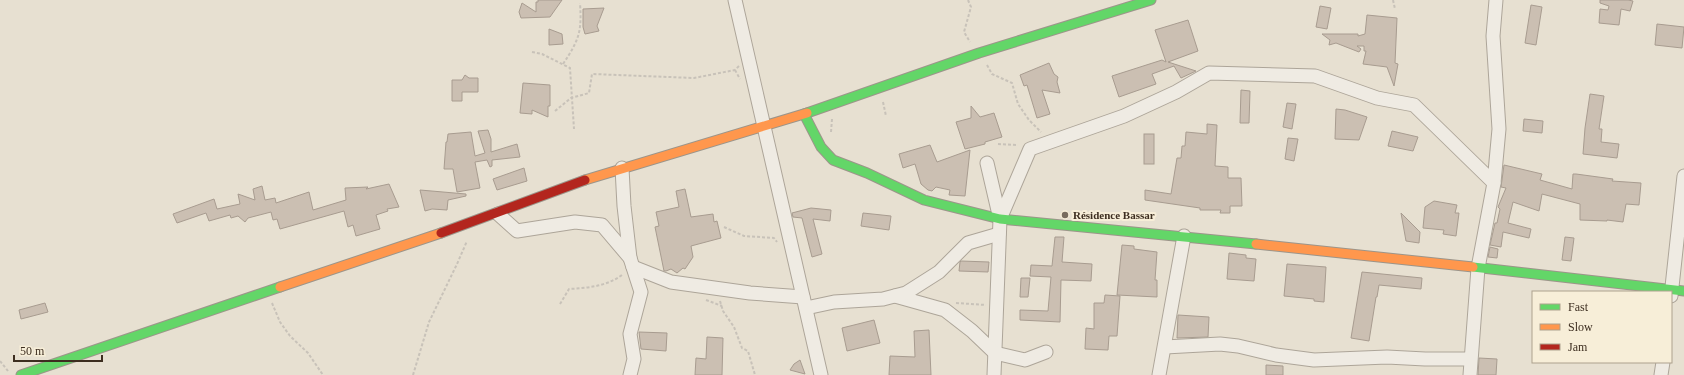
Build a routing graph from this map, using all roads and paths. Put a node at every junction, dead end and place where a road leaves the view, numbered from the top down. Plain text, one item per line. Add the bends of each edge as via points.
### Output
1 (735, 0) edge
2 (968, 0) edge
3 (1151, 0) edge
4 (1393, 0) edge
5 (1496, 0) edge
6 (580, 3) dead end
7 (1395, 9) dead end
8 (532, 52) dead end
9 (979, 53) junction
10 (563, 64) junction
11 (735, 70) dead end
12 (571, 98) junction
13 (833, 104) junction
14 (555, 110) dead end
15 (804, 114) junction
16 (764, 126) junction
17 (574, 129) dead end
18 (1050, 142) junction
19 (998, 144) dead end
20 (821, 146) junction
21 (1030, 149) junction
22 (987, 163) dead end
23 (622, 168) junction
24 (1684, 176) edge
25 (1494, 183) junction
26 (1683, 192) edge
27 (498, 214) junction
28 (1000, 219) junction
29 (472, 223) junction
30 (724, 227) dead end
31 (999, 234) junction
32 (1184, 236) junction
33 (778, 242) dead end
34 (631, 262) junction
35 (1478, 268) junction
36 (718, 289) junction
37 (267, 291) junction
38 (1668, 291) edge
39 (1676, 292) edge
40 (895, 296) junction
41 (804, 302) junction
42 (560, 304) dead end
43 (997, 305) junction
44 (937, 307) junction
45 (1165, 346) junction
46 (1046, 352) dead end
47 (995, 353) junction
48 (1470, 359) junction
49 (0, 361) edge
50 (1663, 363) edge
51 (10, 375) edge
52 (21, 375) edge
53 (323, 375) edge
54 (413, 375) edge
55 (630, 375) edge
56 (755, 375) edge
57 (821, 375) edge
58 (994, 375) edge
59 (1159, 375) edge
60 (1470, 375) edge
61 (1661, 375) edge

1 - 16 street
2 - 9 path via 971,7 964,32
3 - 9 street
4 - 7 path
5 - 25 street via 1493,36 1499,130
6 - 10 path via 580,32 576,44
8 - 10 path
9 - 13 street
9 - 18 path via 992,74 1012,83 1018,104
10 - 12 path via 570,68
11 - 12 path via 694,78 592,74 590,93
12 - 14 path
12 - 17 path
13 - 15 street
13 - 20 path via 831,133
15 - 16 street
15 - 20 street
16 - 23 street
16 - 41 street
18 - 21 street
18 - 25 street via 1124,116 1176,92 1209,73 1315,76 1378,98 1414,105
19 - 21 path via 1026,146
20 - 28 street via 833,160 924,200
21 - 28 street
22 - 28 street
23 - 27 street
23 - 34 street
24 - 26 street
25 - 35 street
26 - 39 street
27 - 29 street
27 - 34 street via 516,231 575,222 602,225
28 - 31 street
28 - 32 street
29 - 37 street
29 - 54 path via 457,264 429,322
30 - 33 path via 744,236 774,238
31 - 40 street via 968,243 939,272 906,293
31 - 43 street
32 - 35 street
32 - 45 street
34 - 36 street via 671,282
34 - 42 path via 614,281 590,288 569,289
34 - 55 street via 641,292 630,334 634,359
35 - 38 street
35 - 48 street
36 - 41 street
36 - 56 path via 723,311 734,327 742,348 748,351
37 - 52 street
37 - 53 path via 280,322 308,353
40 - 41 street via 883,299
40 - 44 street
41 - 57 street
43 - 44 path via 950,303
43 - 47 street
44 - 47 street via 945,310 972,331
45 - 48 street via 1220,344 1314,360 1387,357
45 - 59 street
46 - 47 street via 1025,360
47 - 58 street
48 - 60 street
49 - 51 path
50 - 61 street

